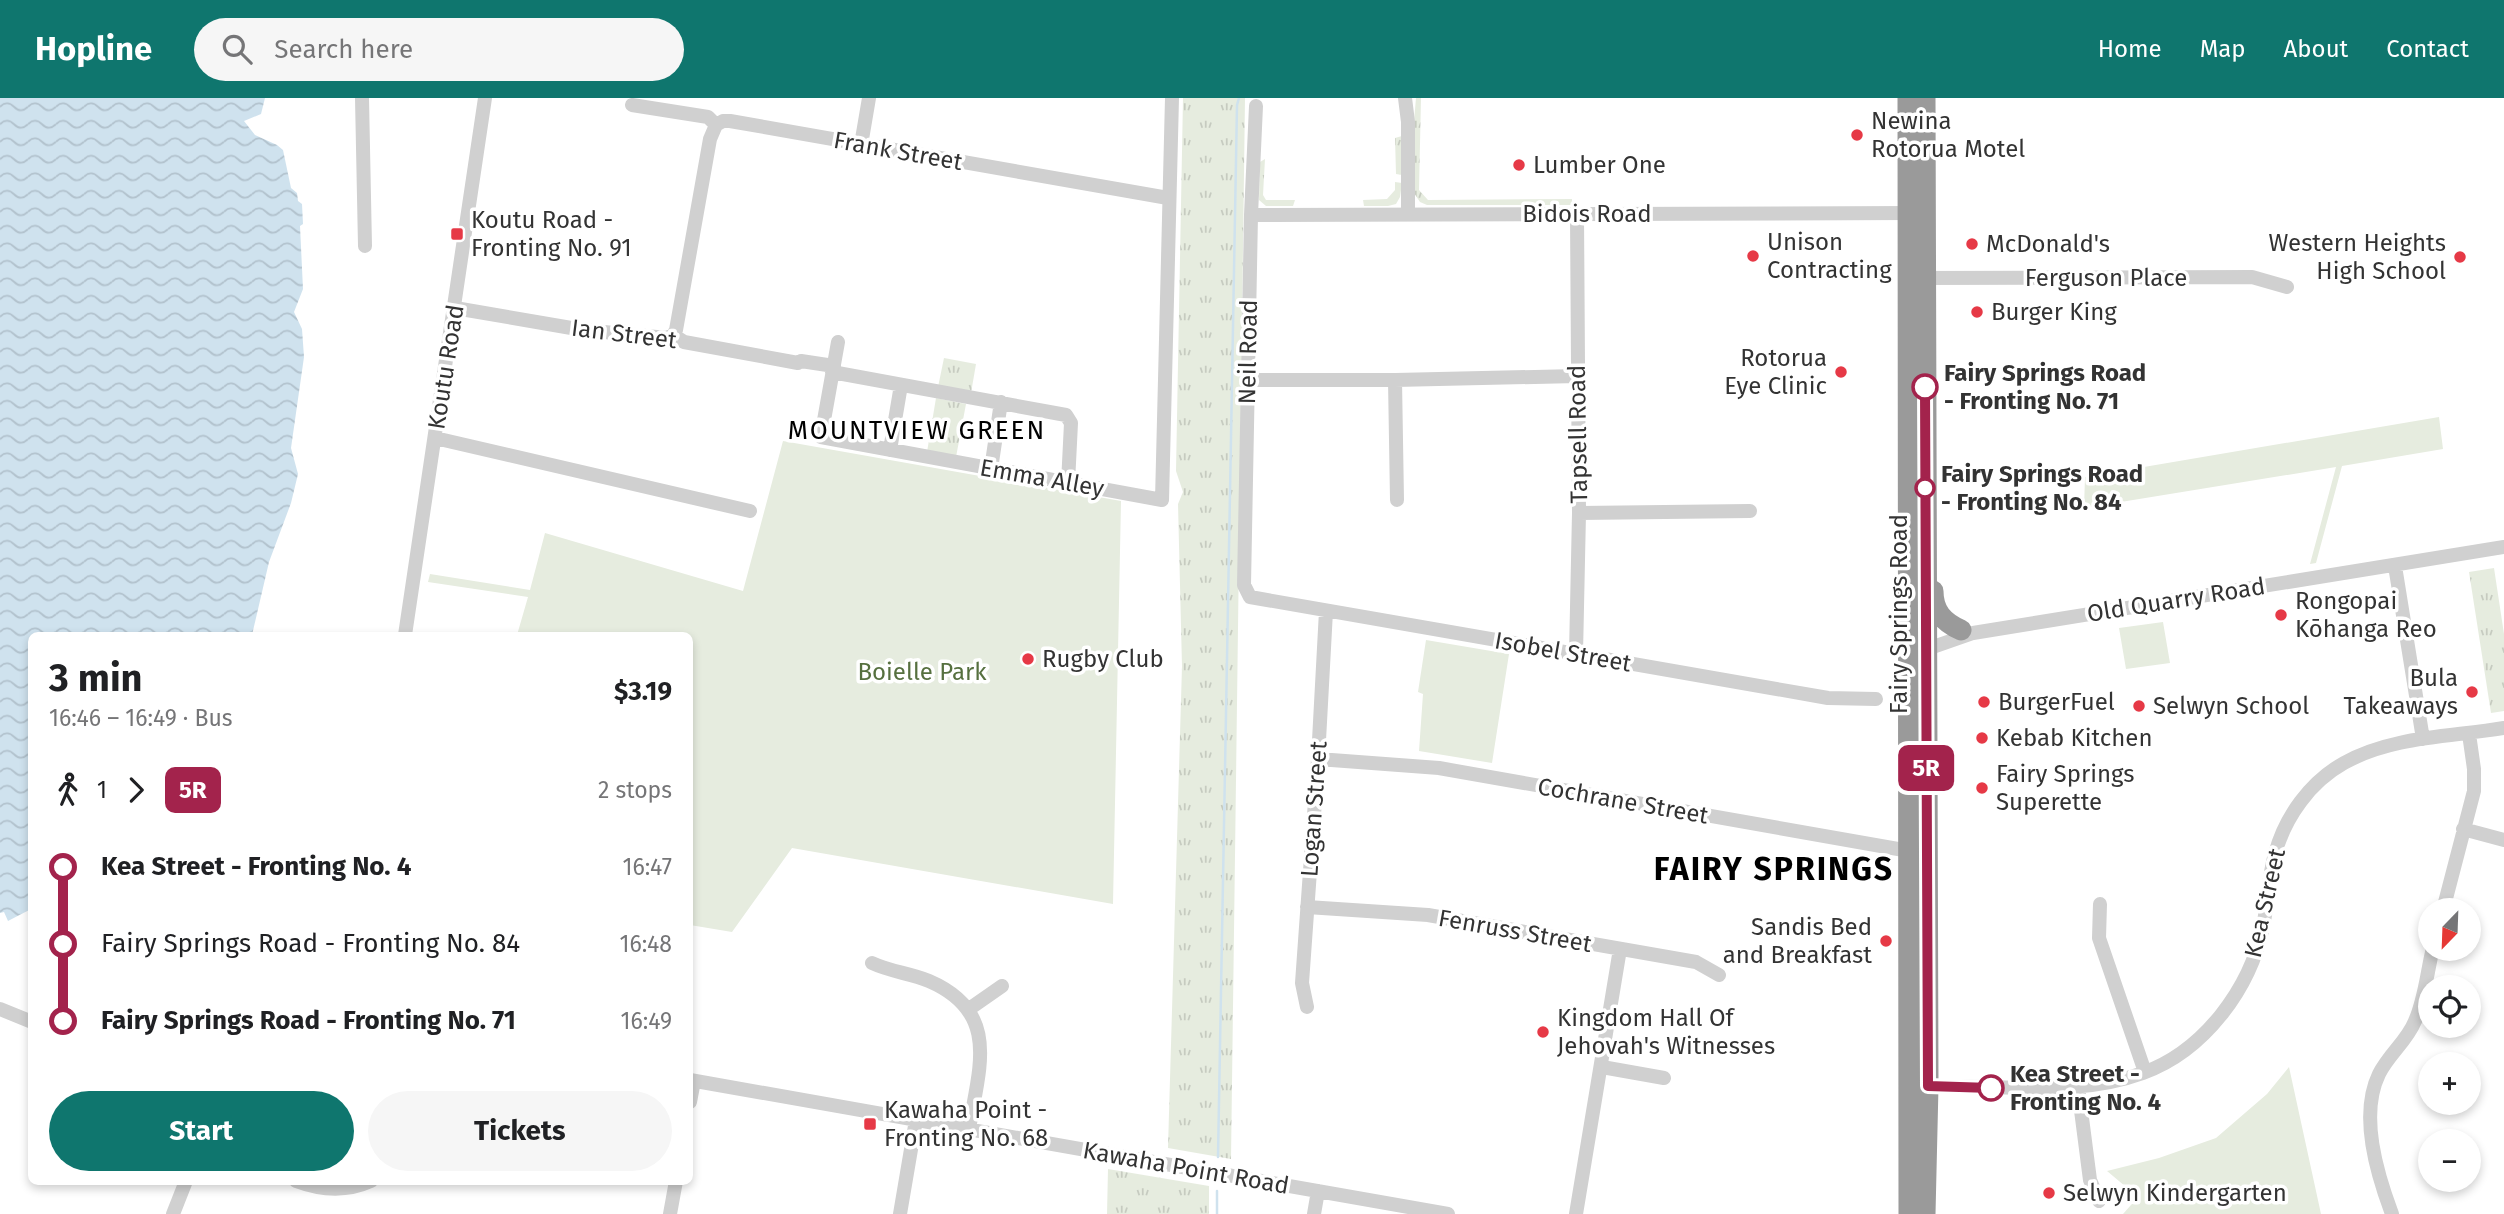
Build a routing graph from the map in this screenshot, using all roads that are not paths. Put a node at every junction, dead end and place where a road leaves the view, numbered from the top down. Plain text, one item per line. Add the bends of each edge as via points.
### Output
1 (362, 98) edge
2 (485, 98) edge
3 (869, 98) edge
4 (1172, 98) edge
5 (1405, 98) edge
6 (1412, 98) edge
7 (1908, 98) edge
8 (1925, 98) edge
9 (632, 105) dead end
10 (1256, 106) dead end
11 (1408, 122) junction
12 (716, 125) junction
13 (861, 145) junction
14 (1168, 198) junction
15 (1408, 213) junction
16 (1915, 214) junction
17 (1251, 215) junction
18 (1577, 215) junction
19 (365, 246) dead end
20 (1916, 278) junction
21 (2287, 288) dead end
22 (454, 308) junction
23 (673, 335) junction
24 (838, 342) dead end
25 (833, 369) junction
26 (1577, 376) junction
27 (1248, 380) junction
28 (1395, 380) junction
29 (901, 385) junction
30 (1001, 402) junction
31 (1925, 424) junction
32 (435, 438) junction
33 (890, 450) junction
34 (991, 469) junction
35 (1068, 483) junction
36 (1908, 483) junction
37 (1396, 500) dead end
38 (750, 511) dead end
39 (1750, 511) dead end
40 (1579, 513) junction
41 (1925, 513) junction
42 (1908, 536) junction
43 (2504, 547) edge
44 (2395, 566) junction
45 (1250, 597) joint
46 (1326, 611) junction
47 (405, 632) edge
48 (1967, 632) junction
49 (1928, 646) junction
50 (1576, 654) junction
51 (1876, 699) dead end
52 (1909, 714) junction
53 (2504, 728) edge
54 (2469, 734) junction
55 (2423, 739) junction
56 (1318, 760) junction
57 (2463, 830) junction
58 (2504, 840) edge
59 (1917, 852) junction
60 (2446, 898) edge
61 (2100, 904) dead end
62 (1307, 907) junction
63 (1620, 949) junction
64 (2430, 961) edge
65 (872, 963) dead end
66 (1719, 975) dead end
67 (1003, 986) dead end
68 (1307, 1007) dead end
69 (0, 1009) edge
70 (969, 1009) junction
71 (28, 1020) edge
72 (1602, 1067) junction
73 (2145, 1072) junction
74 (1664, 1078) dead end
75 (693, 1080) edge
76 (1918, 1087) junction
77 (2078, 1087) junction
78 (920, 1121) junction
79 (969, 1129) junction
80 (185, 1185) edge
81 (313, 1185) edge
82 (357, 1185) edge
83 (675, 1185) edge
84 (1318, 1191) junction
85 (2099, 1201) dead end
86 (173, 1214) edge
87 (670, 1214) edge
88 (900, 1214) edge
89 (906, 1214) edge
90 (1314, 1214) edge
91 (1444, 1214) edge
92 (1577, 1214) edge
93 (1909, 1214) edge
94 (1926, 1214) edge
95 (2392, 1214) edge

1 - 19 street
2 - 22 street, Koutu Road
3 - 13 street
4 - 14 street
5 - 11 street
6 - 11 street
7 - 16 highway, Fairy Springs Road
8 - 16 highway, Fairy Springs Road
9 - 12 street, Frank Street via 708,117
10 - 17 street, Neil Road
11 - 15 street
12 - 13 street, Frank Street via 730,121
12 - 23 street via 709,139
13 - 14 street, Frank Street
14 - 35 street, Emma Alley via 1162,500
15 - 17 street, Bidois Road
15 - 18 street, Bidois Road
16 - 18 street, Bidois Road
16 - 20 highway, Fairy Springs Road
17 - 27 street, Neil Road
18 - 26 street, Tapsell Road
20 - 21 street, Ferguson Place via 2252,277
20 - 31 highway, Fairy Springs Road
20 - 36 highway, Fairy Springs Road
22 - 23 street, Ian Street via 583,330
22 - 32 street, Koutu Road
23 - 25 street, Ian Street via 684,342
24 - 25 street
25 - 29 street, Ian Street
25 - 33 street, Emma Alley via 821,437
26 - 28 street
26 - 40 street, Tapsell Road
27 - 28 street
27 - 45 street, Neil Road via 1244,586
28 - 37 street
29 - 30 street, Ian Street
29 - 33 street
30 - 34 street
30 - 35 street, Ian Street via 1070,418
31 - 36 highway via 1918,438 1917,479
31 - 41 highway, Fairy Springs Road
32 - 38 street
32 - 47 street, Koutu Road
33 - 34 street, Emma Alley
34 - 35 street, Emma Alley
36 - 42 highway, Fairy Springs Road
39 - 40 street
40 - 50 street, Tapsell Road
41 - 48 highway via 1933,541 1933,601 1943,620
41 - 49 highway, Fairy Springs Road
42 - 49 highway via 1915,559 1916,622
42 - 52 highway, Fairy Springs Road
43 - 44 street, Old Quarry Road
44 - 48 street, Old Quarry Road
44 - 55 street
45 - 46 street, Isobel Street
46 - 50 street, Isobel Street
46 - 56 street, Logan Street
48 - 49 street, Old Quarry Road via 1933,635
49 - 52 highway via 1916,658 1915,695
49 - 59 highway, Fairy Springs Road
50 - 51 street, Isobel Street via 1828,698
52 - 59 highway, Fairy Springs Road
53 - 54 street, Kea Street
54 - 55 street, Kea Street
54 - 57 street via 2475,781
55 - 73 street, Kea Street via 2381,747 2343,764 2305,797 2288,821 2275,854 2263,928 2240,988 2197,1040
56 - 59 street, Cochrane Street via 1439,768
56 - 62 street, Logan Street
57 - 58 street
57 - 60 street
59 - 76 highway, Fairy Springs Road
61 - 73 street via 2099,938
62 - 63 street, Fenruss Street via 1428,915
62 - 68 street, Logan Street via 1302,984
63 - 66 street, Fenruss Street via 1696,962
63 - 72 street
64 - 95 street via 2415,1022 2390,1054 2373,1090 2370,1134
65 - 70 street via 927,980
67 - 70 street
69 - 71 street
70 - 79 street via 981,1042
72 - 74 street
72 - 92 street
73 - 77 street, Kea Street
75 - 78 street, Kawaha Point Road
76 - 77 street, Kea Street
76 - 93 highway, Fairy Springs Road
76 - 94 highway, Fairy Springs Road
77 - 85 street via 2090,1180
78 - 79 street, Kawaha Point Road
78 - 88 street
78 - 89 street
79 - 84 street, Kawaha Point Road
80 - 86 street
81 - 82 street via 330,1189
83 - 87 street
84 - 90 street
84 - 91 street, Kawaha Point Road

